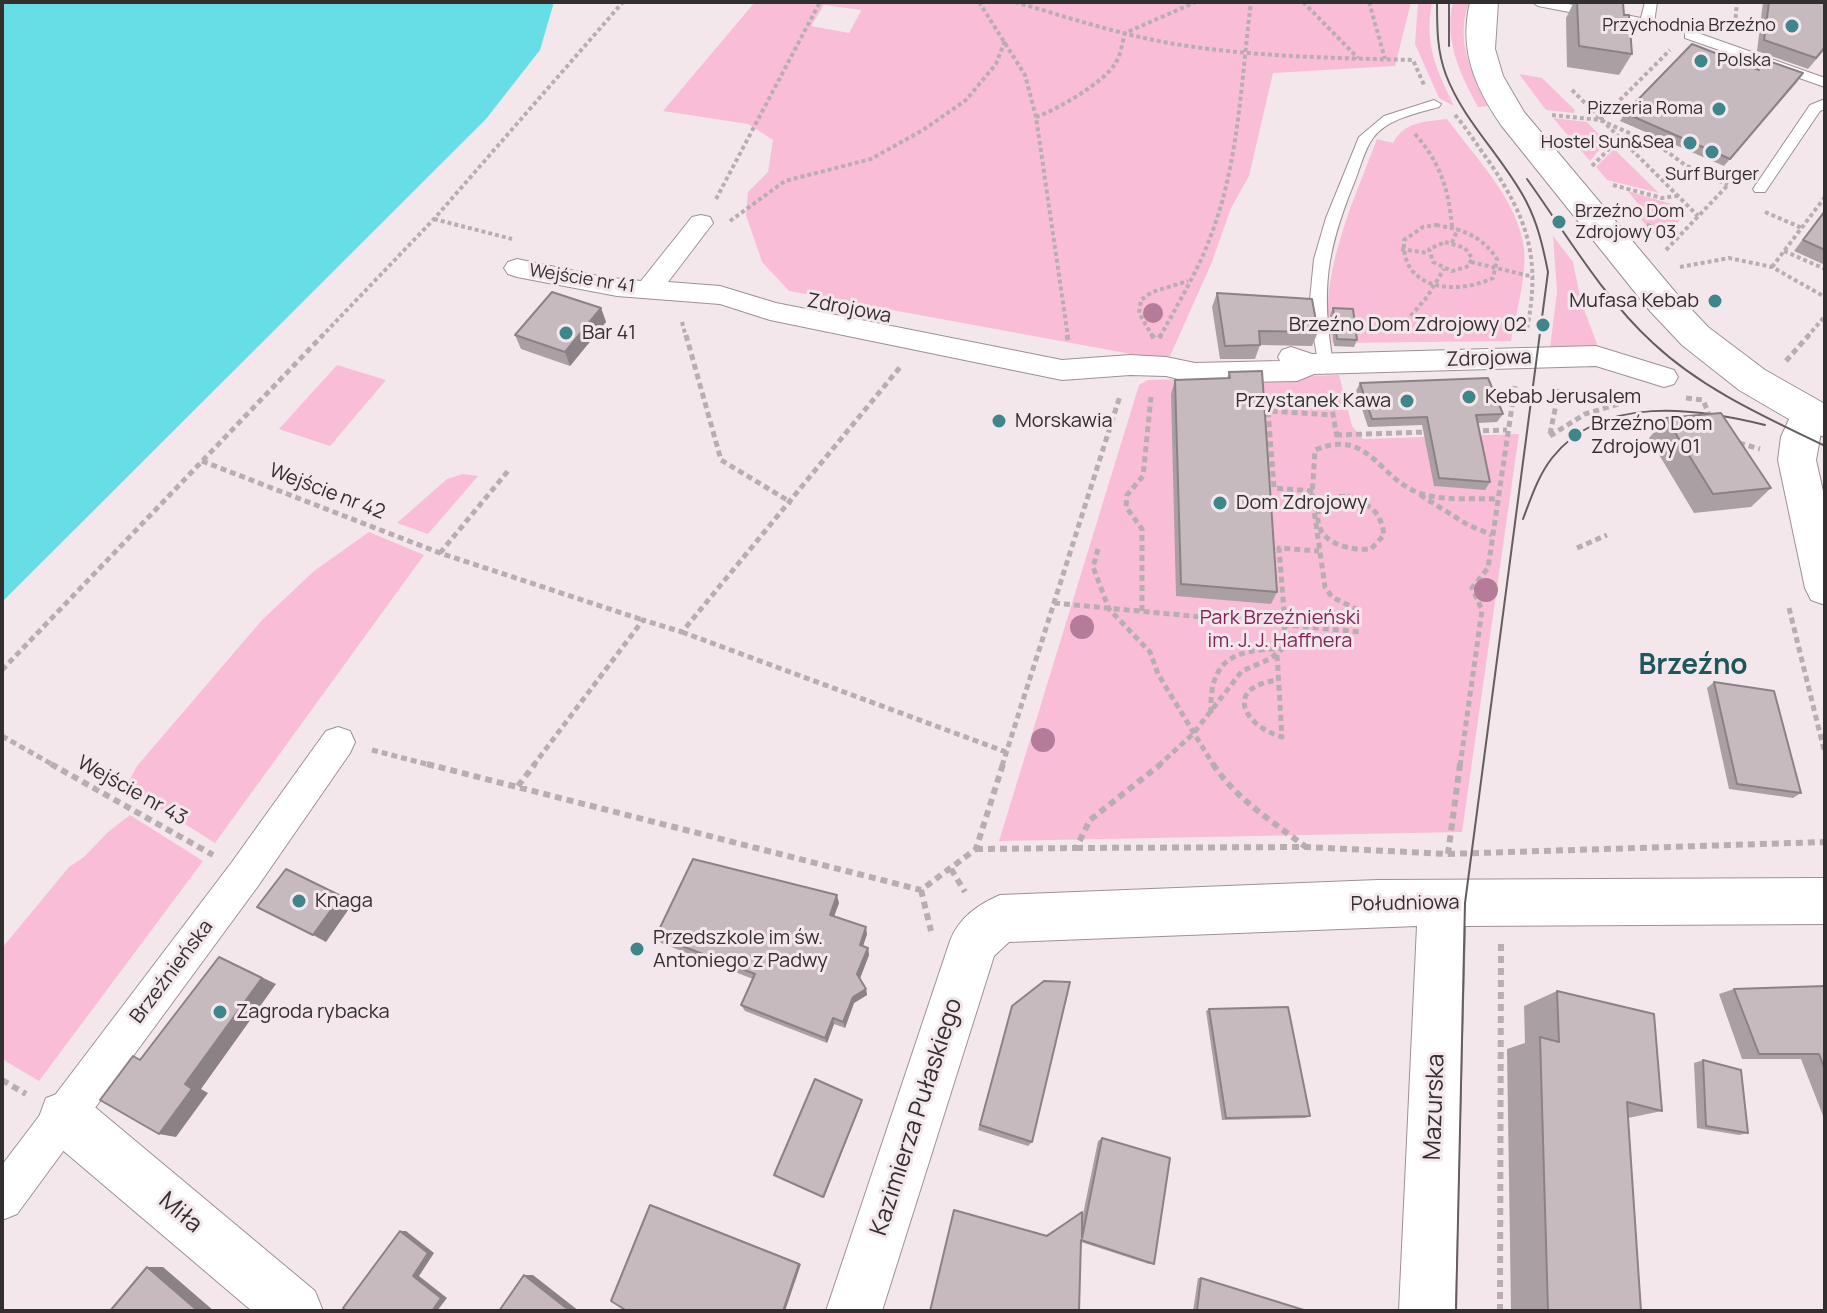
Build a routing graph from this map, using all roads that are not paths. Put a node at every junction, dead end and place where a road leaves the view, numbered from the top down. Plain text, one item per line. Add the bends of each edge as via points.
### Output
1 (1484, 2) edge
2 (1538, 2) edge
3 (1651, 2) edge
4 (1690, 35) road end
5 (1825, 83) edge
6 (1825, 103) edge
7 (1434, 104) road end
8 (1760, 189) dead end
9 (701, 223) road end
10 (517, 268) dead end
11 (657, 283) junction
12 (747, 299) junction
13 (1078, 360) junction
14 (1318, 364) junction
15 (1670, 387) road end
16 (1817, 418) edge
17 (1825, 588) edge
18 (338, 742) road end
19 (1444, 901) junction
20 (1825, 901) edge
21 (987, 928) joint
22 (44, 1105) junction
23 (2, 1199) edge
24 (295, 1311) edge
25 (854, 1311) edge
26 (1427, 1311) edge

1 - 16 street via 1478,45 1496,94 1512,118 1695,336 1752,380
2 - 3 lane via 1647,23
4 - 5 lane
6 - 8 lane via 1815,108
7 - 14 lane via 1395,115 1366,137 1328,229 1319,274
9 - 11 street
10 - 11 street, Wejście nr 41 via 632,289
11 - 12 street, Zdrojowa
12 - 13 street, Zdrojowa via 777,295
12 - 13 street, Zdrojowa via 770,311 1062,370
13 - 14 street, Zdrojowa via 1194,373 1297,371
14 - 15 street, Zdrojowa via 1596,356
16 - 17 street via 1800,437 1797,460
18 - 22 street, Brzeźnieńska via 245,874
19 - 20 street, Południowa via 1506,930
19 - 21 street, Południowa via 1000,919
19 - 26 street, Mazurska
21 - 25 street, Kazimierza Pułaskiego via 974,941
22 - 23 street, Brzeźnieńska
22 - 24 street, Miła

